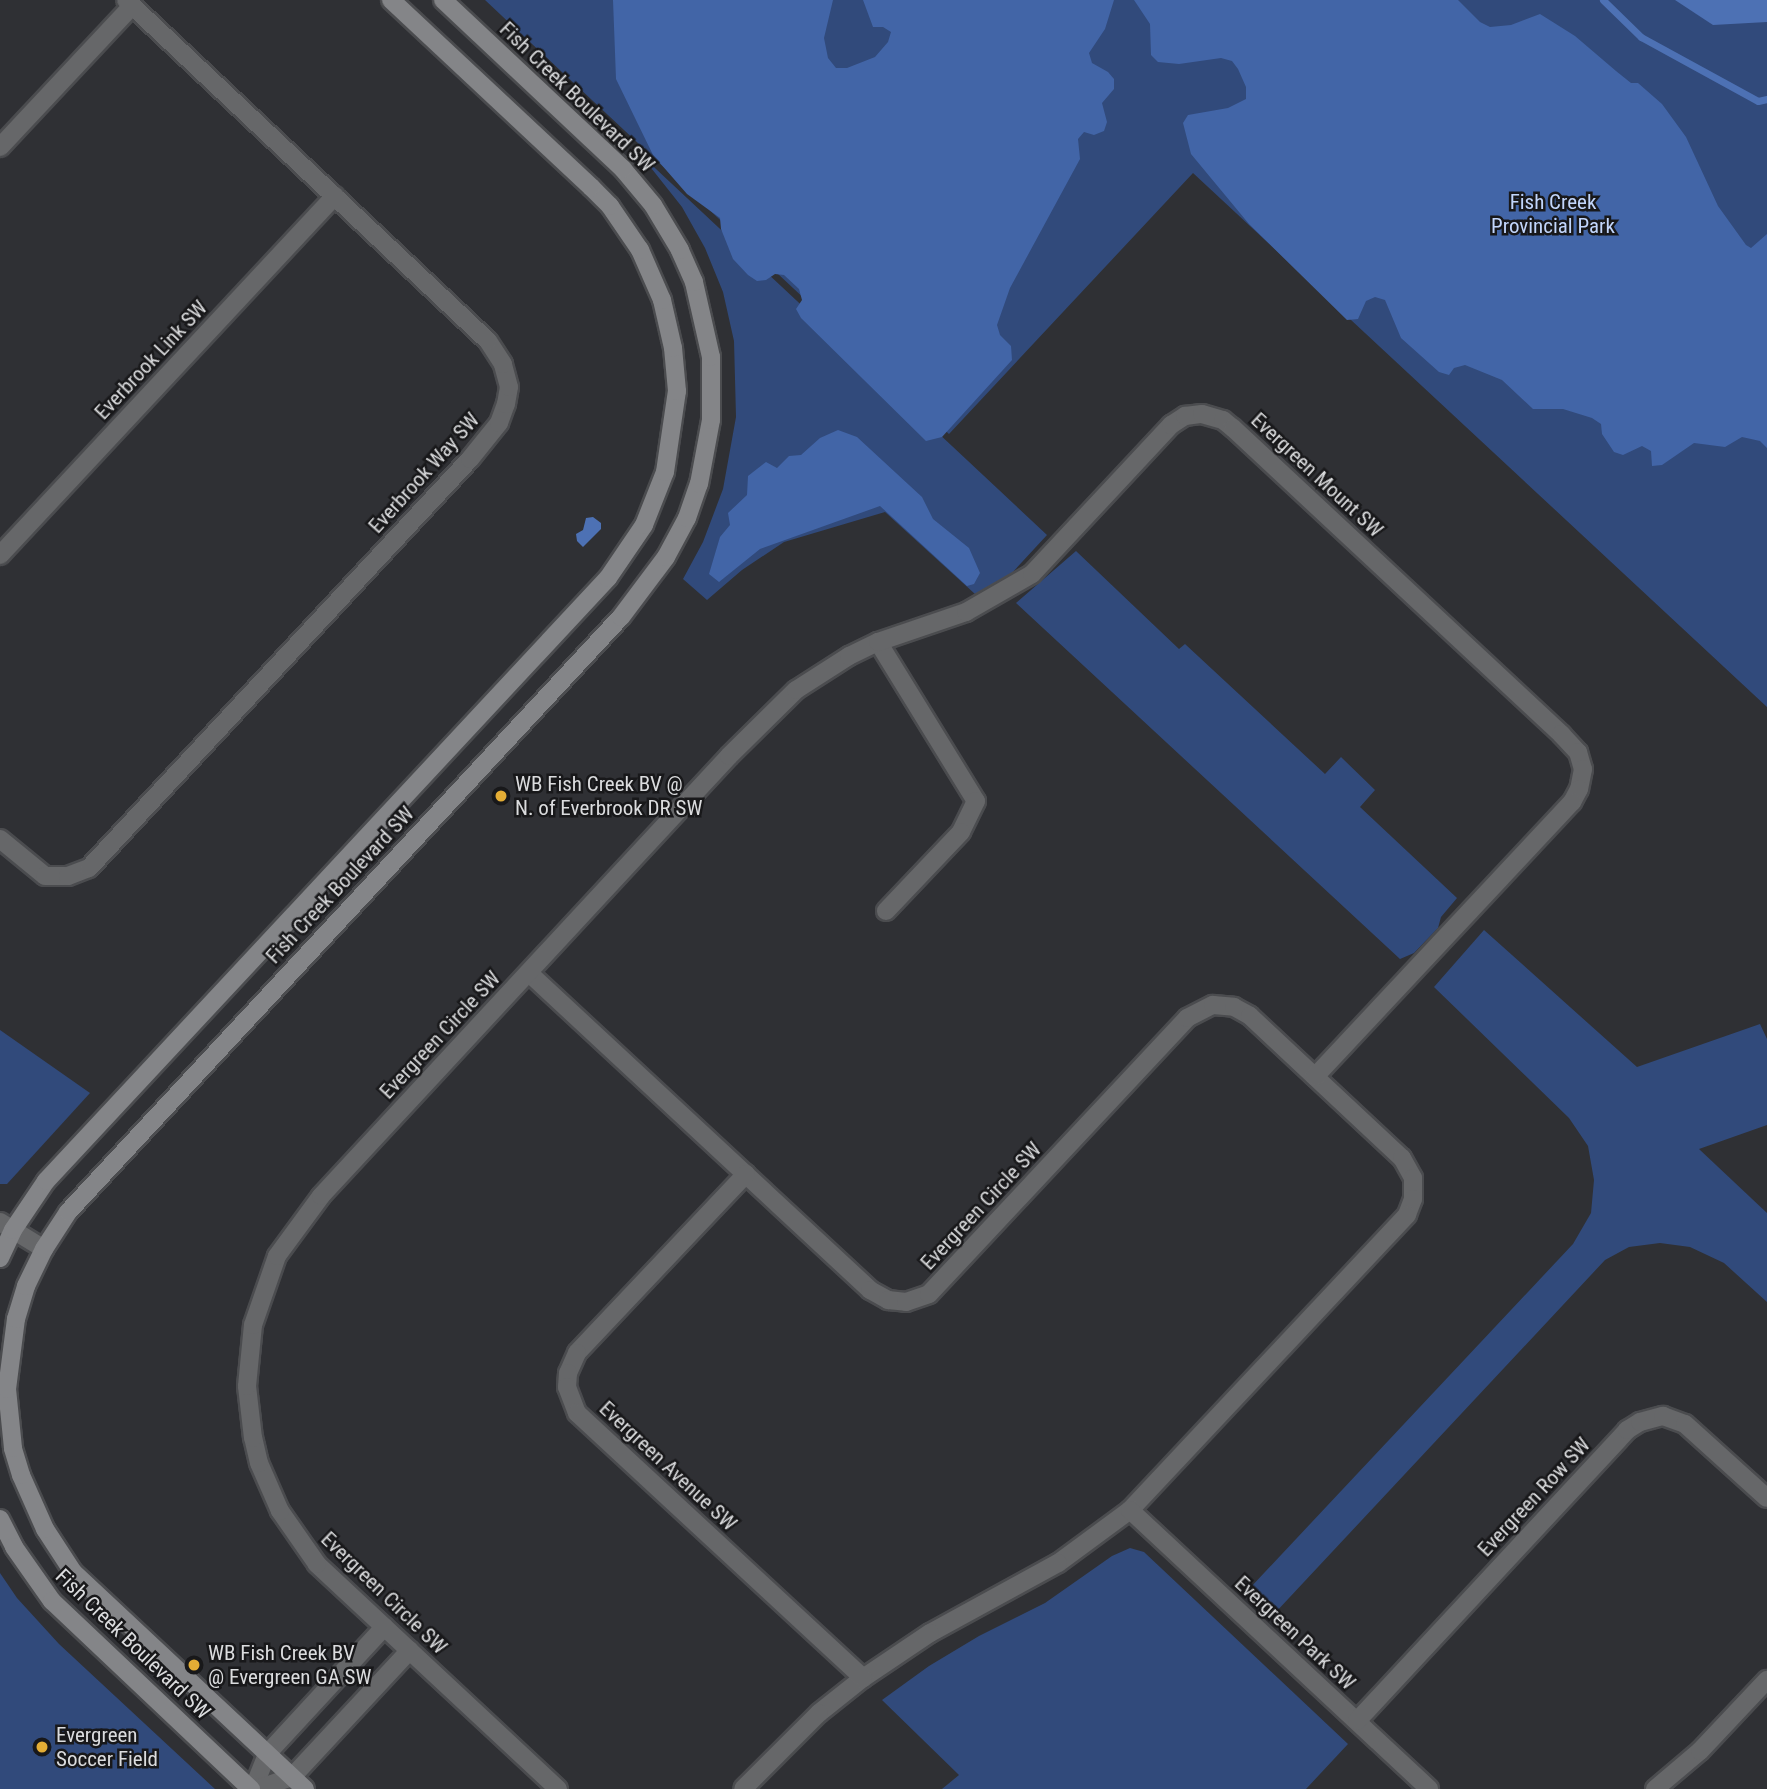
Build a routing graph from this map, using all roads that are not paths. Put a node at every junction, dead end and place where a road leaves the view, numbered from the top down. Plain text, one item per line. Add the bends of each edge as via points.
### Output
1 (391, 0) edge
2 (443, 0) edge
3 (129, 3) edge
4 (0, 148) edge
5 (335, 196) junction
6 (0, 555) edge
7 (878, 642) junction
8 (0, 839) edge
9 (886, 911) dead end
10 (529, 973) junction
11 (1315, 1077) junction
12 (746, 1174) junction
13 (7, 1226) edge
14 (44, 1249) junction
15 (0, 1258) edge
16 (1767, 1498) edge
17 (1130, 1510) junction
18 (0, 1519) edge
19 (384, 1627) junction
20 (410, 1650) junction
21 (863, 1678) junction
22 (1767, 1680) edge
23 (1357, 1721) junction
24 (267, 1754) junction
25 (298, 1783) edge
26 (254, 1789) edge
27 (558, 1789) edge
28 (743, 1789) edge
29 (1429, 1789) edge
30 (1655, 1789) edge

1 - 13 main road, Fish Creek Boulevard SW via 600,197 640,250 662,300 673,348 677,391 665,472 644,525 608,578
2 - 14 main road, Fish Creek Boulevard SW via 623,169 653,205 680,250 694,282 711,357 711,420 693,503 666,557 621,617 84,1193
3 - 4 street, Everbrook Way SW
3 - 5 street, Everbrook Way SW
5 - 6 street, Everbrook Link SW
5 - 8 street, Everbrook Way SW via 488,341 503,364 509,387 499,423 89,868 68,876 45,876
7 - 9 street via 976,801 961,832
7 - 10 street, Evergreen Mount SW via 817,674 772,712
7 - 11 street, Evergreen Mount SW via 966,612 1032,574 1171,425 1185,416 1202,414 1233,428 1561,734 1578,752 1583,769 1572,802
10 - 12 street, Evergreen Circle SW
10 - 19 street, Evergreen Circle SW via 308,1210 277,1256 253,1325 249,1412 268,1488 317,1564
11 - 12 street, Evergreen Circle SW via 1243,1011 1221,1005 1196,1011 935,1288 906,1303 870,1290
11 - 17 street, Evergreen Circle SW via 1402,1158 1413,1178 1409,1209
12 - 21 street, Evergreen Avenue SW via 577,1353 567,1387 578,1413
13 - 14 street
13 - 15 main road, Fish Creek Boulevard SW
14 - 24 main road, Fish Creek Boulevard SW via 16,1319 7,1389 13,1448 34,1507 58,1551 92,1592
16 - 23 street, Evergreen Row SW via 1685,1424 1663,1416 1640,1422 1627,1430
17 - 21 street, Evergreen Circle SW via 1058,1563 930,1633
17 - 23 street, Evergreen Park SW
18 - 26 main road, Fish Creek Boulevard SW via 13,1547 52,1601
19 - 20 street, Evergreen Circle SW
19 - 24 street
20 - 25 street
20 - 27 street, Evergreen Circle SW
21 - 28 street, Evergreen Circle SW via 811,1720
22 - 30 street via 1700,1752
23 - 29 street, Evergreen Park SW
24 - 25 main road, Fish Creek Boulevard SW
24 - 26 street
25 - 26 street

